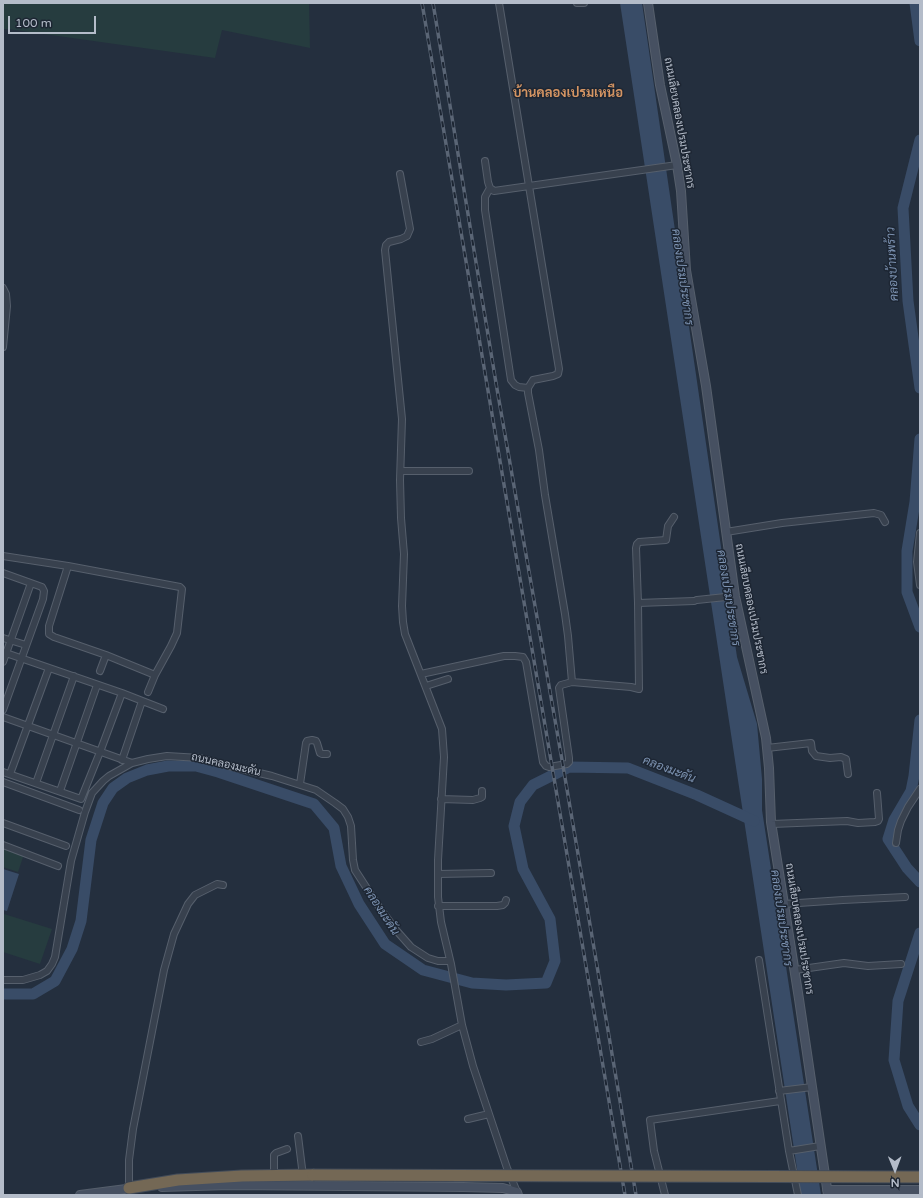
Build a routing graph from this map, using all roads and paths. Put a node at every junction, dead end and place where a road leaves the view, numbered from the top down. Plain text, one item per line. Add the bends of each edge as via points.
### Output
1 (499, 3) edge
2 (577, 3) edge
3 (584, 3) edge
4 (648, 3) edge
5 (485, 161) dead end
6 (673, 165) junction
7 (400, 174) dead end
8 (528, 185) junction
9 (490, 188) junction
10 (3, 288) edge
11 (3, 347) edge
12 (528, 388) junction
13 (401, 471) junction
14 (469, 471) dead end
15 (674, 517) dead end
16 (885, 522) dead end
17 (726, 532) junction
18 (920, 533) edge
19 (3, 556) edge
20 (68, 566) junction
21 (3, 574) edge
22 (31, 583) junction
23 (920, 585) edge
24 (732, 597) junction
25 (638, 603) junction
26 (3, 638) edge
27 (10, 640) junction
28 (26, 645) junction
29 (5, 652) edge
30 (106, 655) junction
31 (21, 658) junction
32 (3, 662) edge
33 (49, 668) junction
34 (100, 671) dead end
35 (421, 674) junction
36 (155, 675) junction
37 (74, 676) junction
38 (448, 679) dead end
39 (572, 682) junction
40 (97, 685) junction
41 (426, 686) junction
42 (148, 692) dead end
43 (122, 693) junction
44 (142, 701) junction
45 (163, 709) dead end
46 (3, 710) edge
47 (3, 717) edge
48 (28, 726) junction
49 (53, 735) junction
50 (76, 743) junction
51 (767, 748) junction
52 (100, 752) junction
53 (326, 754) dead end
54 (122, 760) junction
55 (132, 764) junction
56 (3, 772) edge
57 (10, 774) junction
58 (848, 774) dead end
59 (3, 782) edge
60 (36, 783) junction
61 (300, 784) junction
62 (920, 789) edge
63 (60, 791) junction
64 (482, 791) dead end
65 (876, 793) dead end
66 (441, 799) junction
67 (79, 810) dead end
68 (3, 823) edge
69 (772, 824) junction
70 (896, 843) dead end
71 (3, 845) edge
72 (66, 846) dead end
73 (58, 866) dead end
74 (492, 873) dead end
75 (438, 874) junction
76 (223, 885) dead end
77 (905, 898) dead end
78 (506, 900) dead end
79 (784, 904) junction
80 (438, 906) junction
81 (759, 960) dead end
82 (451, 963) junction
83 (900, 964) dead end
84 (795, 970) junction
85 (3, 980) edge
86 (462, 1025) junction
87 (421, 1042) dead end
88 (809, 1088) junction
89 (780, 1091) junction
90 (780, 1101) junction
91 (489, 1114) junction
92 (468, 1119) dead end
93 (298, 1136) dead end
94 (817, 1146) junction
95 (287, 1149) dead end
96 (790, 1151) junction
97 (308, 1175) junction
98 (274, 1176) junction
99 (920, 1177) edge
100 (128, 1188) junction
101 (920, 1190) edge
102 (827, 1193) edge
103 (518, 1194) edge
104 (80, 1195) edge
105 (665, 1195) edge
106 (798, 1195) edge

1 - 8 street
2 - 3 street
4 - 6 street, ถนนเลียบคลองเปรมประชากร
5 - 9 street
6 - 8 street
6 - 17 street, ถนนเลียบคลองเปรมประชากร via 681,191 686,270 706,386
7 - 13 street via 410,229 407,236 389,242 385,250 402,419
8 - 9 street via 500,191
8 - 12 street via 559,369 558,374 554,376 533,380
9 - 12 street via 485,210 511,380 514,385
10 - 11 street via 7,306
12 - 39 street via 565,614
13 - 14 street
13 - 35 street via 403,622 405,634
15 - 25 street via 668,526 666,540 640,542 636,548
16 - 17 street via 880,515 874,514 782,523
17 - 24 street, ถนนเลียบคลองเปรมประชากร
18 - 23 street via 917,562
19 - 20 street
20 - 30 street via 49,626 49,634
20 - 36 street via 182,589 177,633
21 - 22 street
22 - 27 street
22 - 28 street via 42,586 44,591
24 - 25 street
24 - 51 street, ถนนเลียบคลองเปรมประชากร
25 - 39 street via 639,688
26 - 27 street
27 - 28 street
27 - 29 street
28 - 31 street
29 - 31 street
29 - 32 street
30 - 34 street
30 - 36 street
31 - 33 street
31 - 46 street
33 - 37 street
33 - 48 street
35 - 39 street via 504,656 523,657 526,662 543,762 549,767 569,762 559,688
35 - 41 street
36 - 42 street
37 - 40 street
37 - 49 street
38 - 41 street
40 - 43 street
40 - 50 street
41 - 66 street via 442,729 444,757
43 - 44 street
43 - 52 street
44 - 45 street
44 - 54 street
47 - 48 street
48 - 49 street
48 - 57 street
49 - 50 street
49 - 60 street
50 - 52 street
50 - 63 street
51 - 58 street via 811,743 816,756 846,759
51 - 69 street, ถนนเลียบคลองเปรมประชากร
52 - 54 street
52 - 63 street via 81,799
53 - 61 street via 320,753 316,741 307,741
54 - 55 street
55 - 61 street, ถนนคลองมะดัน via 167,756 185,756
55 - 85 street, ถนนคลองมะดัน via 103,781 92,793 69,870 52,964 40,975 23,980
56 - 57 street
57 - 60 street
59 - 67 street
60 - 63 street
61 - 82 street, ถนนคลองมะดัน via 323,794 343,809 351,826 355,870 402,939 428,958
62 - 70 street via 901,821
64 - 66 street via 482,797 474,800
65 - 69 street via 879,819 875,822
66 - 75 street
68 - 72 street
69 - 79 street, ถนนเลียบคลองเปรมประชากร
71 - 73 street
74 - 75 street
75 - 80 street
76 - 100 street via 216,884 195,895 174,934 164,970 133,1129
77 - 79 street
78 - 80 street via 503,905 497,906
79 - 84 street, ถนนเลียบคลองเปรมประชากร
80 - 82 street
81 - 89 street
82 - 86 street
83 - 84 street via 868,966 844,963
84 - 88 street, ถนนเลียบคลองเปรมประชากร
86 - 87 street
86 - 91 street
88 - 89 street
88 - 94 street, ถนนเลียบคลองเปรมประชากร
89 - 90 street
90 - 96 street
90 - 105 street via 650,1120 654,1151
91 - 92 street
91 - 103 street
93 - 97 street
94 - 96 street
94 - 102 street, ถนนเลียบคลองเปรมประชากร
95 - 98 street via 274,1155
96 - 106 street
97 - 98 highway
97 - 99 highway, bridge
98 - 100 highway via 178,1180
100 - 103 street via 230,1185 417,1186 503,1188
100 - 104 street
101 - 102 street

